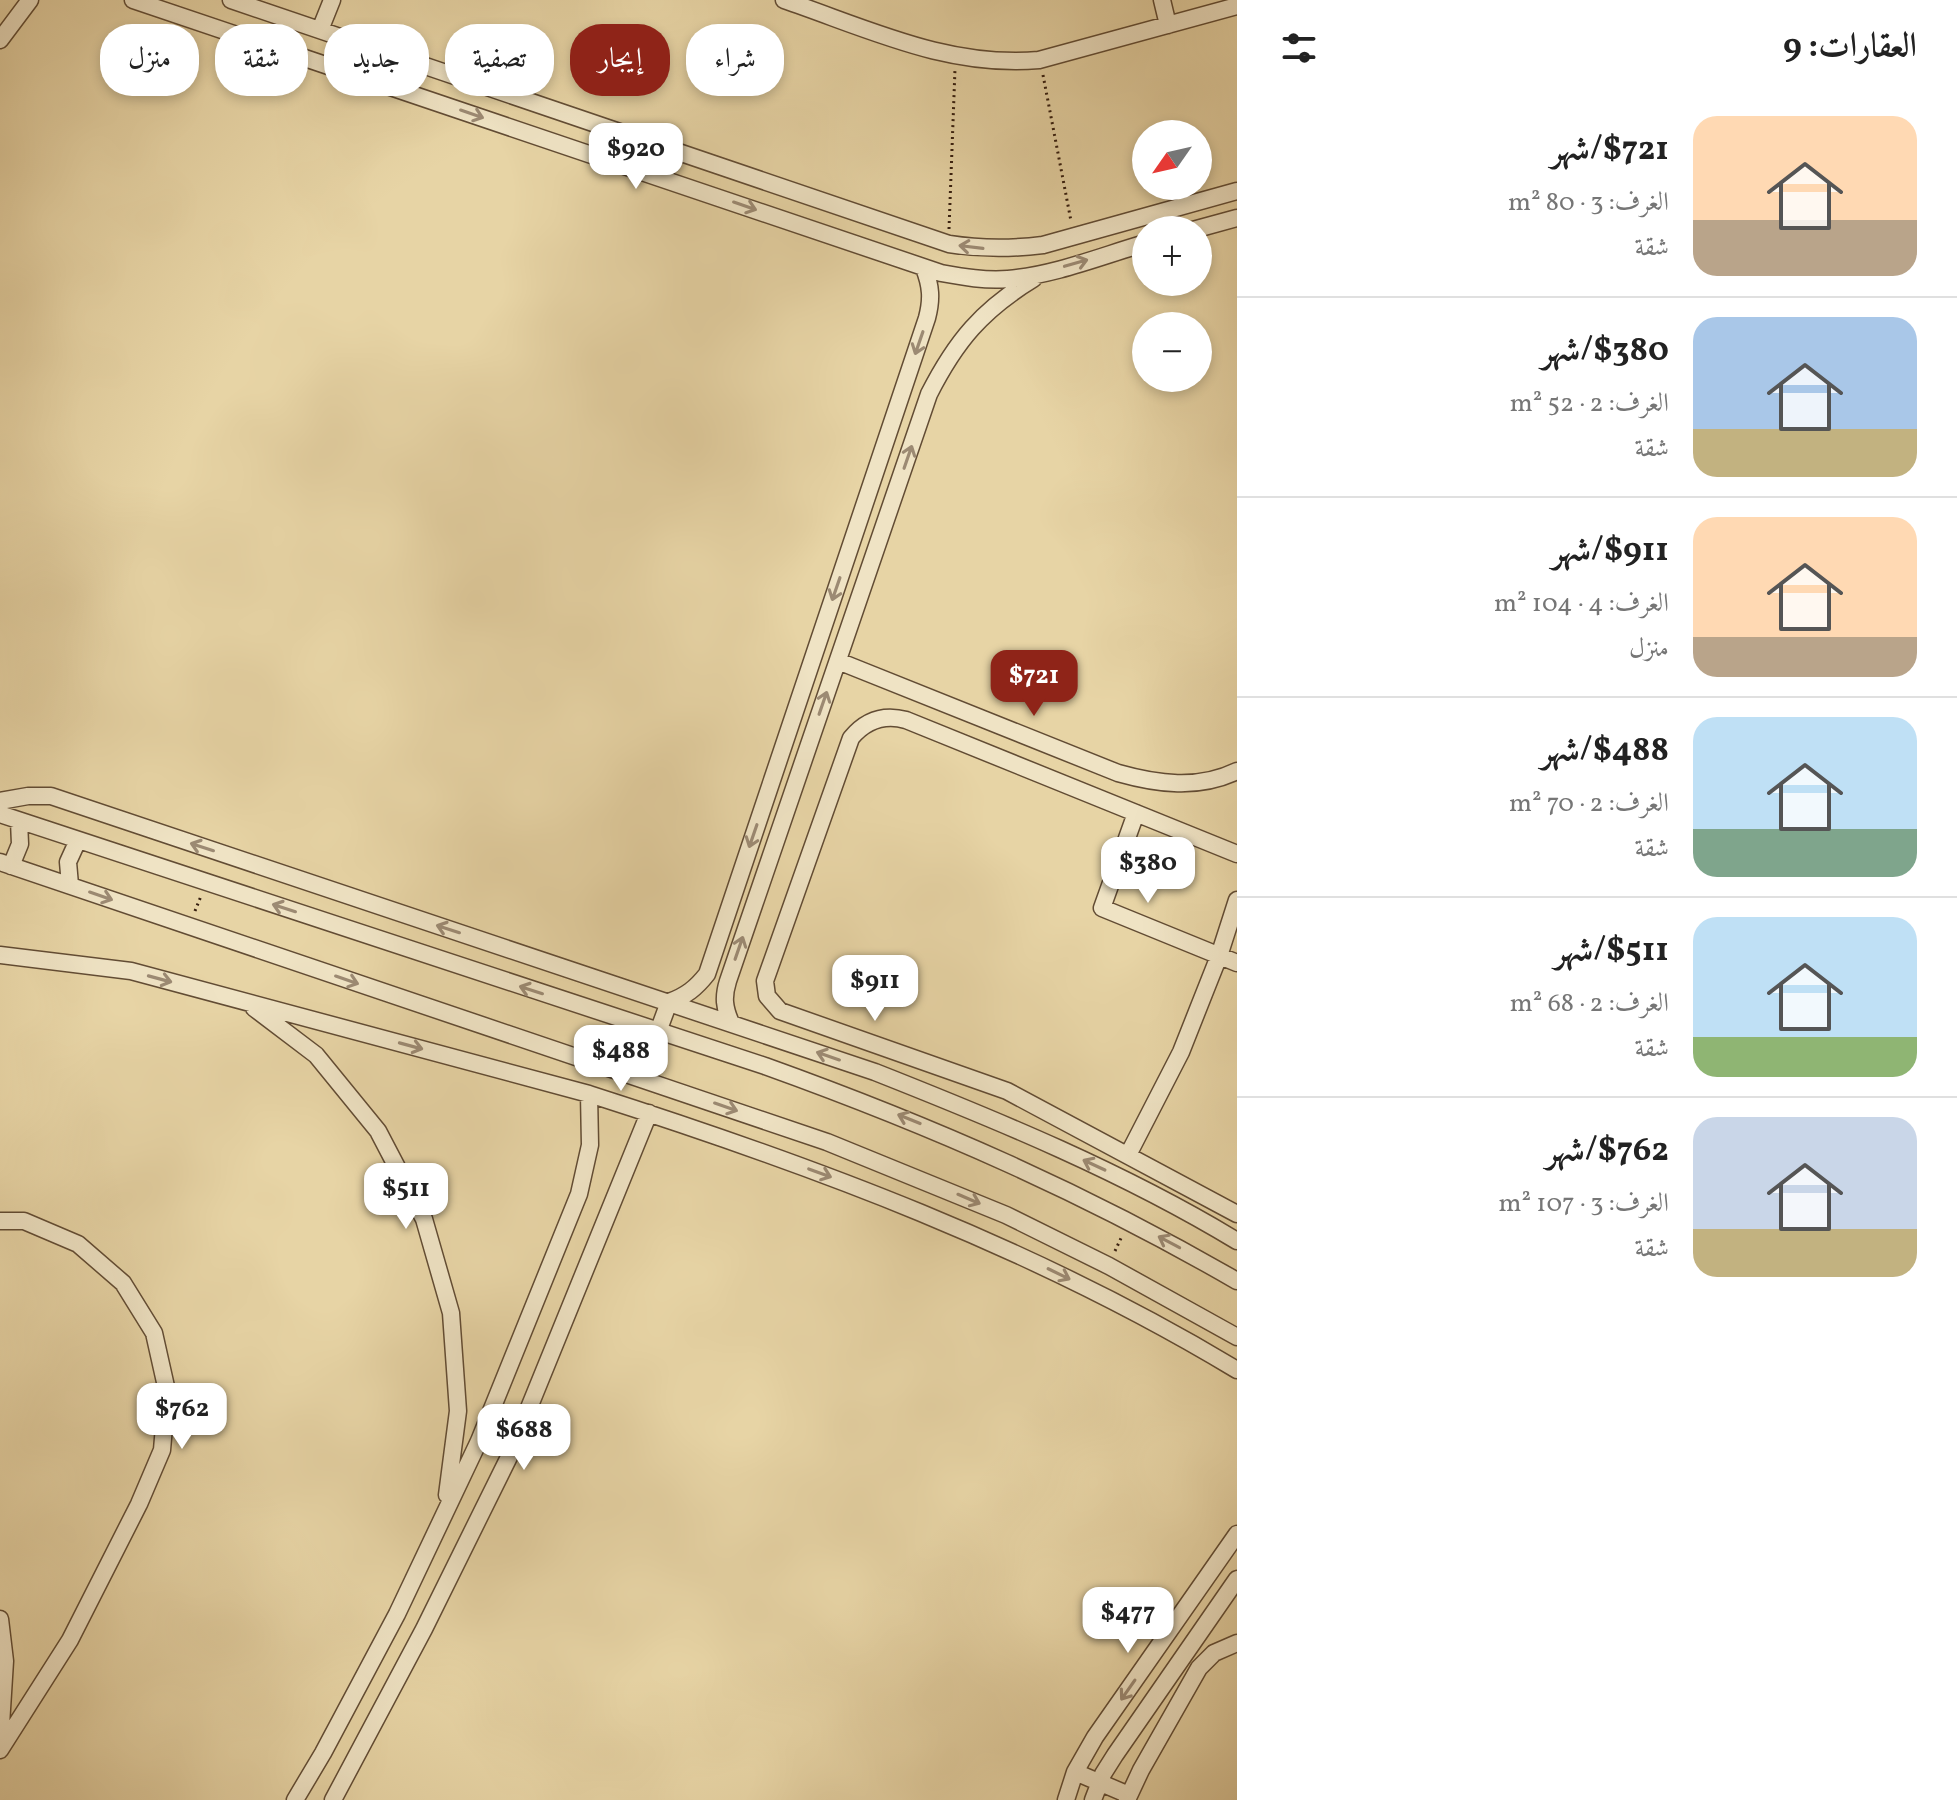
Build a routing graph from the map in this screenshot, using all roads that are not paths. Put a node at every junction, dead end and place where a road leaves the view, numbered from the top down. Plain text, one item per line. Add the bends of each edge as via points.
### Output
1 (30, 0) edge
2 (133, 0) edge
3 (231, 0) edge
4 (332, 0) edge
5 (784, 0) edge
6 (1162, 0) edge
7 (1237, 6) edge
8 (1168, 25) junction
9 (320, 30) junction
10 (0, 40) edge
11 (1237, 191) edge
12 (1183, 206) junction
13 (1186, 216) edge
14 (1237, 218) edge
15 (1212, 225) edge
16 (1132, 247) edge
17 (924, 268) junction
18 (1039, 275) junction
19 (838, 661) junction
20 (1237, 771) edge
21 (0, 801) edge
22 (1136, 813) junction
23 (0, 814) edge
24 (19, 821) junction
25 (78, 840) junction
26 (1237, 854) edge
27 (5, 864) edge
28 (70, 885) junction
29 (1237, 900) edge
30 (0, 955) edge
31 (1219, 956) junction
32 (1237, 963) edge
33 (246, 1002) junction
34 (669, 1002) junction
35 (731, 1023) junction
36 (657, 1032) junction
37 (641, 1078) junction
38 (589, 1094) junction
39 (649, 1113) junction
40 (1128, 1155) junction
41 (1237, 1214) edge
42 (0, 1221) edge
43 (1237, 1241) edge
44 (1237, 1281) edge
45 (1237, 1337) edge
46 (1237, 1370) edge
47 (446, 1508) junction
48 (1237, 1534) edge
49 (1237, 1579) edge
50 (0, 1619) edge
51 (1237, 1643) edge
52 (0, 1741) edge
53 (0, 1750) edge
54 (1075, 1772) junction
55 (1096, 1792) edge
56 (1128, 1798) edge
57 (295, 1800) edge
58 (333, 1800) edge
59 (1066, 1800) edge

1 - 10 street
2 -> 17 street
3 - 9 street
4 - 9 street
5 - 8 street via 955,57 1011,62 1039,60
6 - 8 street
7 - 8 street
12 -> 9 street via 1043,245 1012,249 949,244
11 - 12 street
12 - 13 street
14 - 15 street
18 -> 16 street
17 - 18 street via 973,278
17 -> 34 street via 931,284 927,318 707,974 691,992
19 -> 18 street via 929,394 948,357 1004,296
19 - 20 street via 1153,783 1191,784
35 -> 19 street via 725,1010 728,981
34 -> 21 street via 51,796
22 - 26 street
22 - 31 street via 1102,908
22 - 40 street via 906,720 872,721 851,738 765,981 767,996 780,1011 1007,1091
23 - 24 street
24 - 25 street
24 - 27 street via 20,844
25 - 28 street via 68,862
36 -> 25 street
27 - 28 street
28 -> 37 street
29 - 31 street
30 -> 33 street via 131,971
31 - 32 street
31 - 40 street via 1181,1052
33 -> 38 street
33 - 47 street via 316,1055 378,1131 424,1219 451,1313 458,1411
34 - 35 street
34 - 36 street
43 -> 35 street via 1112,1174 995,1120
36 - 37 street
44 -> 36 street via 976,1147 765,1066
37 -> 45 street via 917,1176 1109,1266
38 - 39 street
38 - 47 street via 590,1145 579,1194 479,1441
39 -> 46 street via 959,1227 1096,1292
39 - 58 street via 509,1457
40 - 41 street
42 - 53 street via 24,1221 78,1244 123,1283 154,1333 167,1391 162,1450 139,1504 70,1640
47 - 57 street via 397,1614
48 -> 54 street
49 - 55 street via 1115,1755
50 - 52 street via 5,1661
51 - 56 street via 1214,1653 1199,1668
54 - 55 street
54 - 59 street
55 - 56 street

